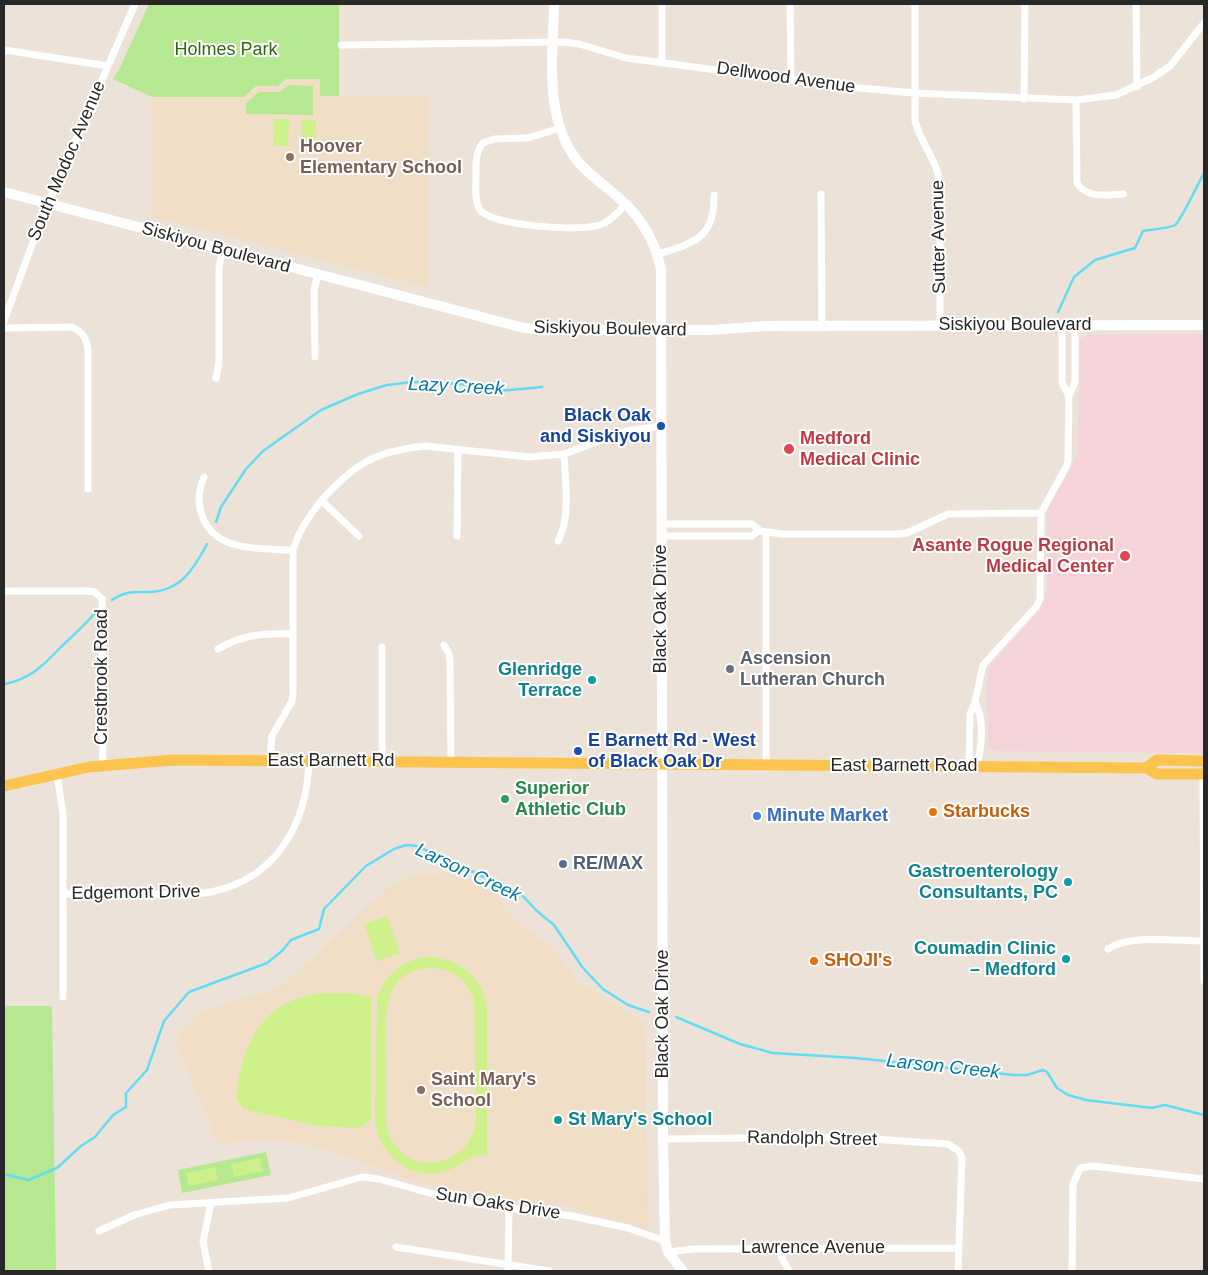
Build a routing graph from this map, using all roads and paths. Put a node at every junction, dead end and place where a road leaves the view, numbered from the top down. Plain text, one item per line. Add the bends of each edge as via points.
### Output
1 (135, 4) edge
2 (554, 4) edge
3 (662, 4) edge
4 (790, 4) edge
5 (915, 4) edge
6 (1024, 4) edge
7 (1136, 4) edge
8 (1204, 23) edge
9 (554, 42) junction
10 (341, 45) dead end
11 (4, 50) edge
12 (662, 62) junction
13 (108, 66) junction
14 (791, 79) junction
15 (1137, 86) junction
16 (914, 93) junction
17 (1024, 99) junction
18 (1076, 100) junction
19 (560, 128) junction
20 (4, 192) edge
21 (822, 194) dead end
22 (1123, 194) dead end
23 (714, 195) dead end
24 (626, 203) junction
25 (47, 204) junction
26 (223, 250) junction
27 (658, 254) junction
28 (318, 275) junction
29 (4, 321) edge
30 (822, 325) junction
31 (940, 325) junction
32 (1204, 325) edge
33 (1062, 326) junction
34 (1075, 326) junction
35 (4, 328) edge
36 (662, 330) junction
37 (315, 357) dead end
38 (216, 378) dead end
39 (1069, 396) junction
40 (662, 426) junction
41 (458, 450) junction
42 (564, 454) junction
43 (204, 477) dead end
44 (88, 489) dead end
45 (322, 501) junction
46 (1041, 513) junction
47 (662, 524) junction
48 (758, 530) junction
49 (766, 532) junction
50 (358, 536) dead end
51 (457, 536) dead end
52 (662, 536) junction
53 (558, 541) dead end
54 (293, 550) junction
55 (4, 591) edge
56 (293, 634) junction
57 (444, 645) dead end
58 (382, 647) dead end
59 (218, 649) dead end
60 (975, 702) junction
61 (270, 761) junction
62 (309, 761) junction
63 (382, 761) junction
64 (1204, 761) edge
65 (451, 763) junction
66 (103, 765) junction
67 (662, 765) junction
68 (766, 765) junction
69 (973, 766) junction
70 (1146, 768) junction
71 (57, 774) junction
72 (1204, 774) edge
73 (4, 786) edge
74 (63, 894) junction
75 (1202, 941) junction
76 (1108, 949) dead end
77 (1204, 981) edge
78 (63, 997) dead end
79 (663, 1139) junction
80 (1204, 1179) edge
81 (211, 1203) junction
82 (509, 1207) junction
83 (99, 1231) dead end
84 (665, 1241) junction
85 (396, 1247) dead end
86 (958, 1248) junction
87 (779, 1249) junction
88 (668, 1252) junction
89 (508, 1269) edge
90 (209, 1271) edge
91 (549, 1271) edge
92 (683, 1271) edge
93 (789, 1271) edge
94 (958, 1271) edge
95 (1072, 1271) edge

1 - 13 street, South Modoc Avenue
2 - 9 street, Black Oak Drive
3 - 12 street
4 - 14 street
5 - 16 street, Sutter Avenue
6 - 17 street
7 - 15 street
8 - 15 street, Dellwood Avenue via 1170,66
9 - 10 street, Dellwood Avenue
9 - 12 street, Dellwood Avenue via 579,44 626,58
9 - 19 street, Black Oak Drive via 554,96
11 - 13 street
12 - 14 street, Dellwood Avenue
13 - 25 street, South Modoc Avenue
14 - 16 street, Dellwood Avenue
15 - 18 street, Dellwood Avenue via 1109,96
16 - 17 street, Dellwood Avenue
16 - 31 street, Sutter Avenue via 918,131 939,171
17 - 18 street, Dellwood Avenue
18 - 22 street via 1077,183 1088,194
19 - 24 street, Black Oak Drive via 570,150 586,172
19 - 24 street via 528,138 494,139 483,143 476,157 476,202 482,212 517,224 583,228 602,224
20 - 25 street, Siskiyou Boulevard
21 - 30 street
23 - 27 street via 714,209 706,232 688,245
24 - 27 street, Black Oak Drive via 647,230
25 - 26 street, Siskiyou Boulevard
25 - 29 street, South Modoc Avenue
26 - 28 street, Siskiyou Boulevard
26 - 38 street via 219,267 219,363
27 - 36 street, Black Oak Drive via 662,282
28 - 36 street, Siskiyou Boulevard via 524,328
28 - 37 street via 314,288
30 - 31 street, Siskiyou Boulevard
30 - 36 street, Siskiyou Boulevard
31 - 33 street, Siskiyou Boulevard
32 - 34 street, Siskiyou Boulevard
33 - 34 street, Siskiyou Boulevard
33 - 39 street via 1062,383
34 - 39 street via 1074,382
35 - 44 street via 71,327 86,338
36 - 40 street, Black Oak Drive
39 - 46 street via 1066,467
40 - 42 street via 626,431
40 - 47 street, Black Oak Drive
41 - 42 street via 530,457
41 - 45 street via 426,446 376,457 348,472
41 - 51 street
42 - 53 street via 565,520
43 - 54 street via 199,490 200,510 216,537 247,547
45 - 50 street
45 - 54 street via 302,528
46 - 49 street via 953,513 898,534
46 - 60 street via 1040,599 983,665
47 - 48 street via 752,524
47 - 52 street, Black Oak Drive
48 - 49 street
48 - 52 street via 752,536
49 - 68 street
52 - 67 street, Black Oak Drive
54 - 56 street
55 - 66 street, Crestbrook Road via 89,591 95,592 102,600
56 - 59 street via 251,635
56 - 61 street via 292,701 272,736
57 - 65 street via 450,662
58 - 63 street
60 - 69 street via 970,714
60 - 69 street via 981,713 981,748
61 - 62 main road, East Barnett Rd
61 - 66 main road, East Barnett Rd via 153,761
62 - 63 main road, East Barnett Rd
62 - 74 street, Edgemont Drive via 308,787 297,824 281,850 246,879 217,890 191,894
63 - 65 main road, East Barnett Rd
64 - 70 main road, East Barnett Road via 1156,760
65 - 67 main road, East Barnett Rd
66 - 71 main road, East Barnett Rd
67 - 68 main road, East Barnett Road
67 - 79 street, Black Oak Drive
68 - 69 main road, East Barnett Road
69 - 70 main road, East Barnett Road
70 - 72 main road, East Barnett Road via 1157,774
71 - 73 main road, East Barnett Rd
71 - 74 street via 63,814
72 - 75 street
74 - 78 street
75 - 76 street via 1131,941
75 - 77 street
79 - 84 street, Black Oak Drive
79 - 86 street, Randolph Street via 842,1137 948,1144 959,1151 962,1158
80 - 95 street via 1093,1166 1080,1168 1073,1184
81 - 82 street, Sun Oaks Drive via 288,1198 362,1177 444,1198
81 - 83 street, Sun Oaks Drive via 156,1209
81 - 90 street via 203,1242
82 - 84 street, Sun Oaks Drive via 628,1228
82 - 89 street
84 - 88 street, Black Oak Drive
85 - 89 street
86 - 87 street, Lawrence Avenue
86 - 94 street
87 - 88 street, Lawrence Avenue
87 - 93 street
88 - 92 street
89 - 91 street

